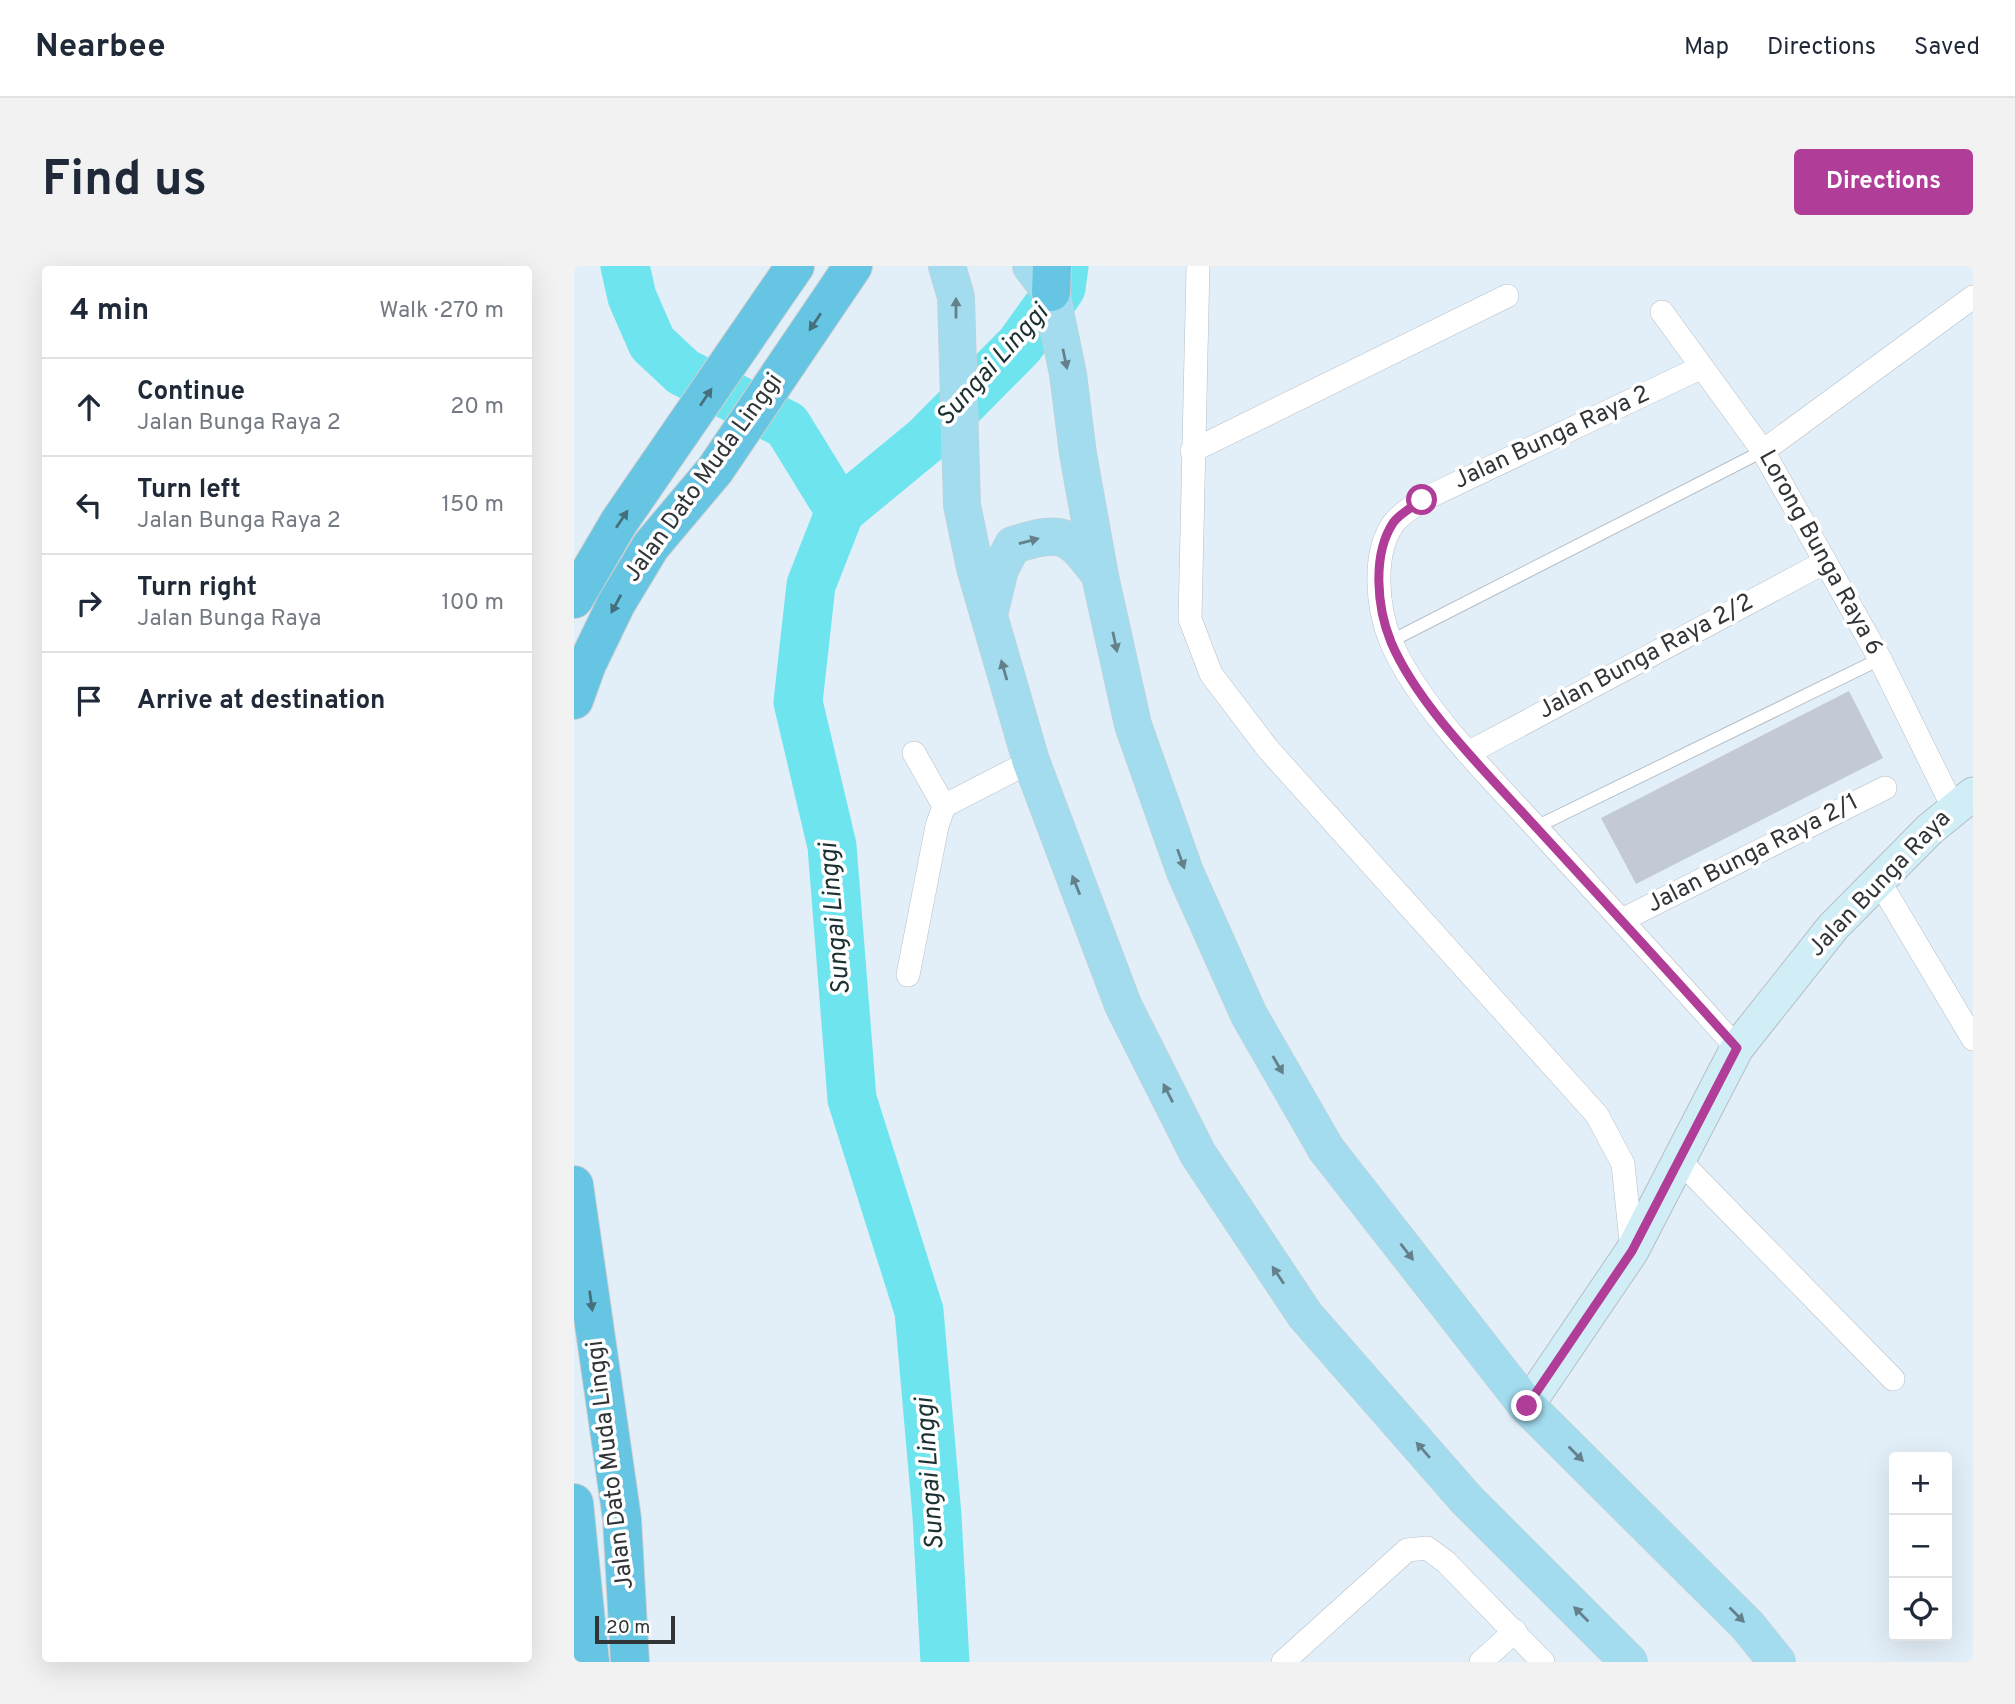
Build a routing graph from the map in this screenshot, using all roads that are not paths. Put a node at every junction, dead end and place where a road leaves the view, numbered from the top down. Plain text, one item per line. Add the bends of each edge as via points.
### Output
1 (795, 266) edge
2 (853, 266) edge
3 (947, 266) edge
4 (1198, 266) edge
5 (1045, 275) edge
6 (1507, 296) dead end
7 (1973, 297) edge
8 (1662, 312) dead end
9 (1702, 367) junction
10 (1192, 451) junction
11 (1763, 451) junction
12 (1825, 562) junction
13 (1100, 576) junction
14 (574, 599) edge
15 (989, 616) junction
16 (1391, 641) junction
17 (1880, 659) junction
18 (574, 700) edge
19 (914, 753) dead end
20 (1468, 753) junction
21 (1031, 761) junction
22 (1885, 788) dead end
23 (1963, 801) edge
24 (944, 806) junction
25 (1536, 827) junction
26 (1879, 881) junction
27 (1622, 920) junction
28 (908, 975) dead end
29 (1973, 1038) edge
30 (1737, 1048) junction
31 (1679, 1160) junction
32 (574, 1185) edge
33 (1632, 1251) junction
34 (1893, 1379) dead end
35 (1527, 1406) junction
36 (574, 1503) edge
37 (1515, 1631) junction
38 (590, 1662) edge
39 (631, 1662) edge
40 (1283, 1662) edge
41 (1481, 1662) edge
42 (1543, 1662) edge
43 (1629, 1662) edge
44 (1777, 1662) edge

14 -> 1 highway, Jalan Dato Muda Linggi via 619,522
2 -> 18 highway, Jalan Dato Muda Linggi via 715,470 651,546 616,604
15 -> 3 main road via 962,505 956,297
4 - 10 street
5 -> 13 main road via 1068,374
6 - 10 street
7 - 11 street
8 - 9 street, Lorong Bunga Raya 6
9 - 11 street, Lorong Bunga Raya 6
9 - 16 street, Jalan Bunga Raya 2 via 1422,500 1394,523 1383,548 1379,576 1380,604
10 - 33 street via 1190,619 1211,674 1268,749 1597,1115 1623,1164
11 - 12 street, Lorong Bunga Raya 6
11 - 16 lane
12 - 17 street, Lorong Bunga Raya 6
12 - 20 street, Jalan Bunga Raya 2/2
15 -> 13 main road via 1000,569 1013,545 1059,536 1075,543
13 -> 35 main road via 1133,725 1185,872 1249,1015 1326,1149
21 -> 15 main road
16 - 20 street, Jalan Bunga Raya 2 via 1413,682
17 - 23 street, Lorong Bunga Raya 6
17 - 25 lane
19 - 24 street
20 - 25 street, Jalan Bunga Raya 2
21 - 24 street
43 -> 21 main road via 1466,1499 1305,1315 1206,1166 1123,1005
22 - 27 street, Jalan Bunga Raya 2/1
23 - 26 street, Jalan Bunga Raya
24 - 28 street
25 - 27 street, Jalan Bunga Raya 2
26 - 29 street
26 - 30 street, Jalan Bunga Raya via 1833,927
27 - 30 street, Jalan Bunga Raya 2
30 - 31 street, Jalan Bunga Raya
31 - 33 street, Jalan Bunga Raya
31 - 34 street
32 -> 39 highway, Jalan Dato Muda Linggi via 622,1519
33 - 35 street, Jalan Bunga Raya
35 -> 44 main road via 1748,1626
36 - 38 highway, Jalan Dato Muda Linggi
37 - 40 street via 1446,1562 1427,1548 1407,1550
37 - 41 street
37 - 42 street

